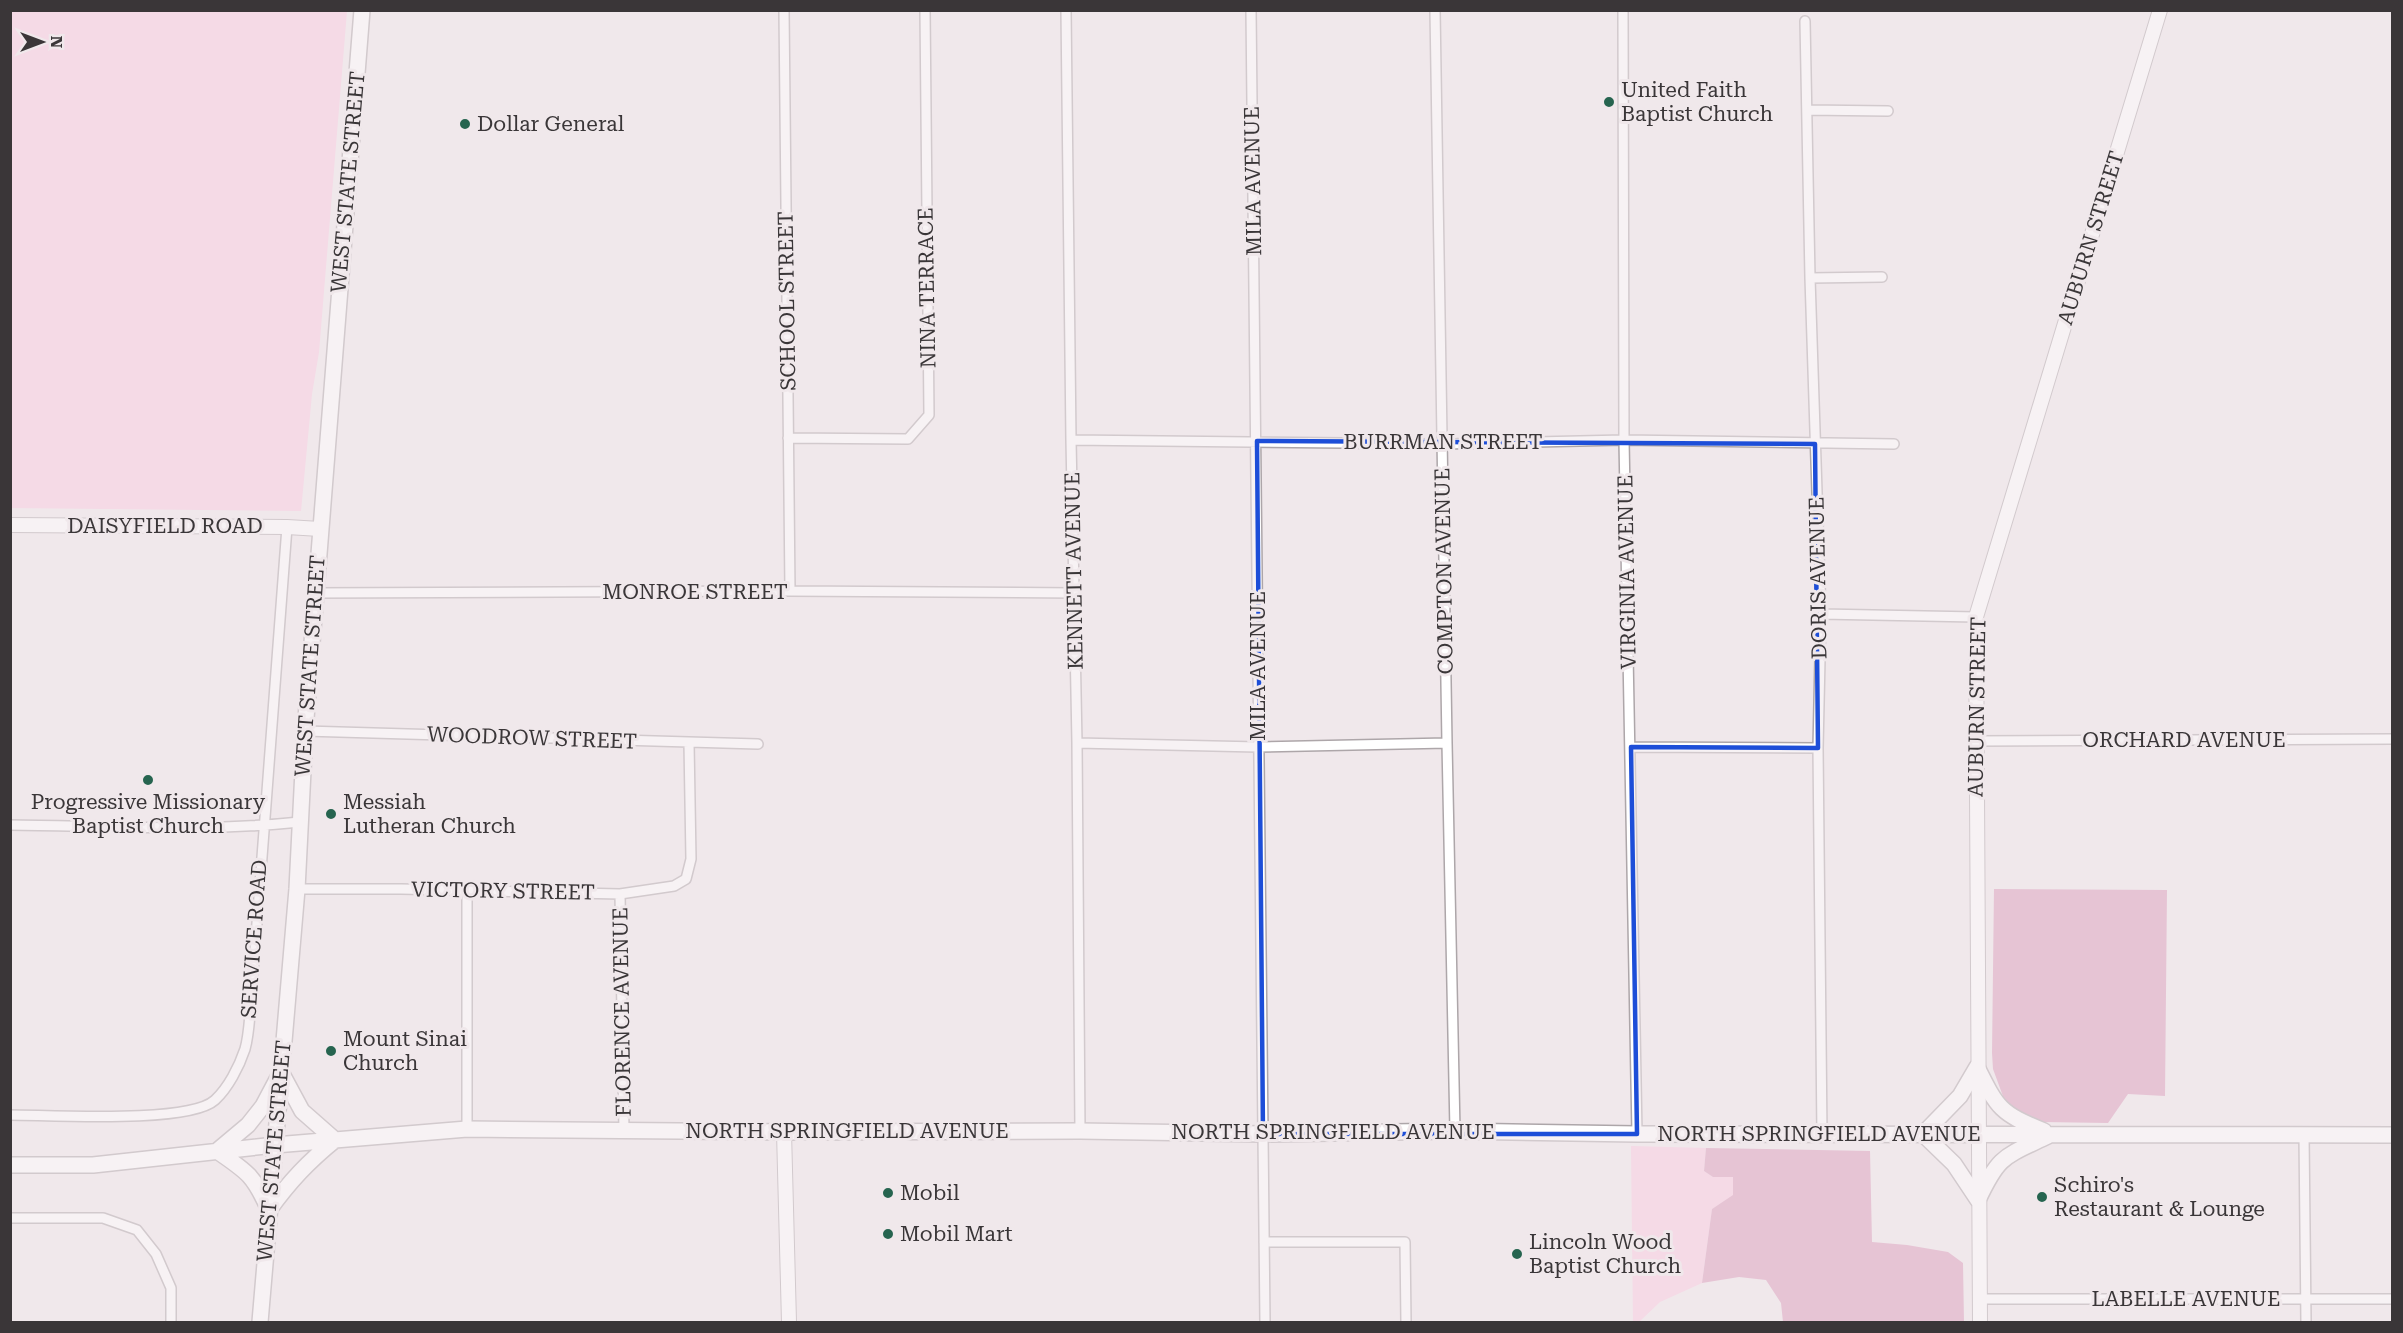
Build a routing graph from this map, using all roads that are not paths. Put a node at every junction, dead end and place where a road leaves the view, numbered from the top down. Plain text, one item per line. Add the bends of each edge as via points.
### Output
1 (362, 10) edge
2 (784, 10) edge
3 (925, 10) edge
4 (1066, 10) edge
5 (1251, 10) edge
6 (1435, 10) edge
7 (1623, 10) edge
8 (2160, 10) edge
9 (1805, 21) dead end
10 (1807, 110) junction
11 (1888, 111) dead end
12 (1882, 277) dead end
13 (1810, 278) junction
14 (788, 438) junction
15 (1071, 440) junction
16 (1624, 440) junction
17 (1257, 441) junction
18 (1443, 444) junction
19 (1815, 444) junction
20 (1894, 444) dead end
21 (10, 525) edge
22 (287, 527) junction
23 (320, 529) junction
24 (790, 591) junction
25 (315, 593) junction
26 (1075, 593) junction
27 (1821, 614) junction
28 (1976, 617) junction
29 (305, 731) junction
30 (2392, 738) edge
31 (1976, 741) junction
32 (689, 743) junction
33 (1077, 743) junction
34 (1446, 743) junction
35 (758, 744) dead end
36 (1258, 747) junction
37 (1631, 747) junction
38 (1818, 748) junction
39 (300, 822) junction
40 (10, 825) edge
41 (263, 826) junction
42 (297, 889) junction
43 (467, 891) junction
44 (620, 894) junction
45 (1977, 1067) junction
46 (281, 1072) junction
47 (10, 1114) edge
48 (467, 1129) junction
49 (624, 1131) junction
50 (1080, 1131) junction
51 (1455, 1131) junction
52 (784, 1132) junction
53 (1978, 1133) junction
54 (1263, 1134) junction
55 (1637, 1134) junction
56 (1923, 1134) junction
57 (2052, 1134) junction
58 (1822, 1135) junction
59 (2304, 1135) junction
60 (2392, 1135) edge
61 (335, 1140) junction
62 (275, 1145) junction
63 (217, 1151) junction
64 (10, 1165) edge
65 (1978, 1200) junction
66 (269, 1210) junction
67 (10, 1218) edge
68 (1264, 1242) junction
69 (1979, 1299) junction
70 (2306, 1299) junction
71 (2392, 1299) edge
72 (171, 1323) edge
73 (260, 1323) edge
74 (789, 1323) edge
75 (1265, 1323) edge
76 (1406, 1323) edge
77 (1980, 1323) edge
78 (2306, 1323) edge

1 - 23 main road, WEST STATE STREET
2 - 14 street, SCHOOL STREET
3 - 14 street, NINA TERRACE via 929,415 908,438
4 - 15 street, KENNETT AVENUE
5 - 17 street, MILA AVENUE
6 - 18 street, COMPTON AVENUE
7 - 16 street, VIRGINIA AVENUE
8 - 28 main road, AUBURN STREET
9 - 10 street, DORIS AVENUE
10 - 11 street
10 - 13 street, DORIS AVENUE
12 - 13 street
13 - 19 street, DORIS AVENUE
14 - 24 street, SCHOOL STREET
15 - 17 street, BURRMAN STREET
15 - 26 street, KENNETT AVENUE
16 - 18 street, BURRMAN STREET
16 - 19 street, BURRMAN STREET
16 - 37 street, VIRGINIA AVENUE
17 - 18 street, BURRMAN STREET
17 - 36 street, MILA AVENUE
18 - 34 street, COMPTON AVENUE
19 - 20 street, BURRMAN STREET
19 - 27 street, DORIS AVENUE
21 - 22 main road, DAISYFIELD ROAD
22 - 23 main road, DAISYFIELD ROAD
22 - 41 street, SERVICE ROAD
23 - 25 main road, WEST STATE STREET
24 - 25 street, MONROE STREET
24 - 26 street, MONROE STREET
25 - 29 main road, WEST STATE STREET
26 - 33 street, KENNETT AVENUE
27 - 28 street
27 - 38 street, DORIS AVENUE
28 - 31 main road, AUBURN STREET
29 - 32 street, WOODROW STREET
29 - 39 main road, WEST STATE STREET
30 - 31 street, ORCHARD AVENUE
31 - 45 main road, AUBURN STREET
32 - 35 street, WOODROW STREET
32 - 44 street, VICTORY STREET via 691,859 686,879 675,886
33 - 36 street
33 - 50 street, KENNETT AVENUE
34 - 36 street
34 - 51 street, COMPTON AVENUE
36 - 54 street, MILA AVENUE
37 - 38 street
37 - 55 street, VIRGINIA AVENUE
38 - 58 street, DORIS AVENUE
39 - 41 street
39 - 42 main road, WEST STATE STREET
40 - 41 street
41 - 47 street, SERVICE ROAD via 245,1048 233,1076 214,1102 185,1112 148,1115
42 - 43 street, VICTORY STREET
42 - 46 main road, WEST STATE STREET
43 - 44 street, VICTORY STREET
43 - 48 street
44 - 49 street, FLORENCE AVENUE
45 - 53 main road, AUBURN STREET
45 - 56 main road via 1960,1096
45 - 57 main road via 1993,1098 2007,1114
46 - 61 main road via 302,1111
46 - 62 main road, WEST STATE STREET
46 - 63 main road via 248,1125
48 - 49 main road, NORTH SPRINGFIELD AVENUE
48 - 61 main road, NORTH SPRINGFIELD AVENUE
49 - 52 main road, NORTH SPRINGFIELD AVENUE
50 - 52 main road, NORTH SPRINGFIELD AVENUE
50 - 54 main road, NORTH SPRINGFIELD AVENUE
51 - 54 main road, NORTH SPRINGFIELD AVENUE
51 - 55 main road, NORTH SPRINGFIELD AVENUE
52 - 74 main road
53 - 56 main road, NORTH SPRINGFIELD AVENUE
53 - 57 main road, NORTH SPRINGFIELD AVENUE
53 - 65 main road, AUBURN STREET
54 - 68 street, MILA AVENUE
55 - 58 main road, NORTH SPRINGFIELD AVENUE
56 - 58 main road, NORTH SPRINGFIELD AVENUE
56 - 65 main road via 1954,1164
57 - 59 main road, NORTH SPRINGFIELD AVENUE
57 - 65 main road via 2000,1161
59 - 60 main road, NORTH SPRINGFIELD AVENUE
59 - 70 street
61 - 62 main road, NORTH SPRINGFIELD AVENUE
61 - 66 main road via 287,1184
62 - 63 main road, NORTH SPRINGFIELD AVENUE
62 - 66 main road, WEST STATE STREET
63 - 64 main road, NORTH SPRINGFIELD AVENUE via 93,1165
63 - 66 main road via 257,1183
65 - 69 main road, AUBURN STREET
66 - 73 main road, WEST STATE STREET
67 - 72 street via 104,1218 137,1230 156,1254 171,1288
68 - 75 street, MILA AVENUE
68 - 76 street via 1405,1242
69 - 70 street, LABELLE AVENUE
69 - 77 main road, AUBURN STREET
70 - 71 street, LABELLE AVENUE
70 - 78 street

